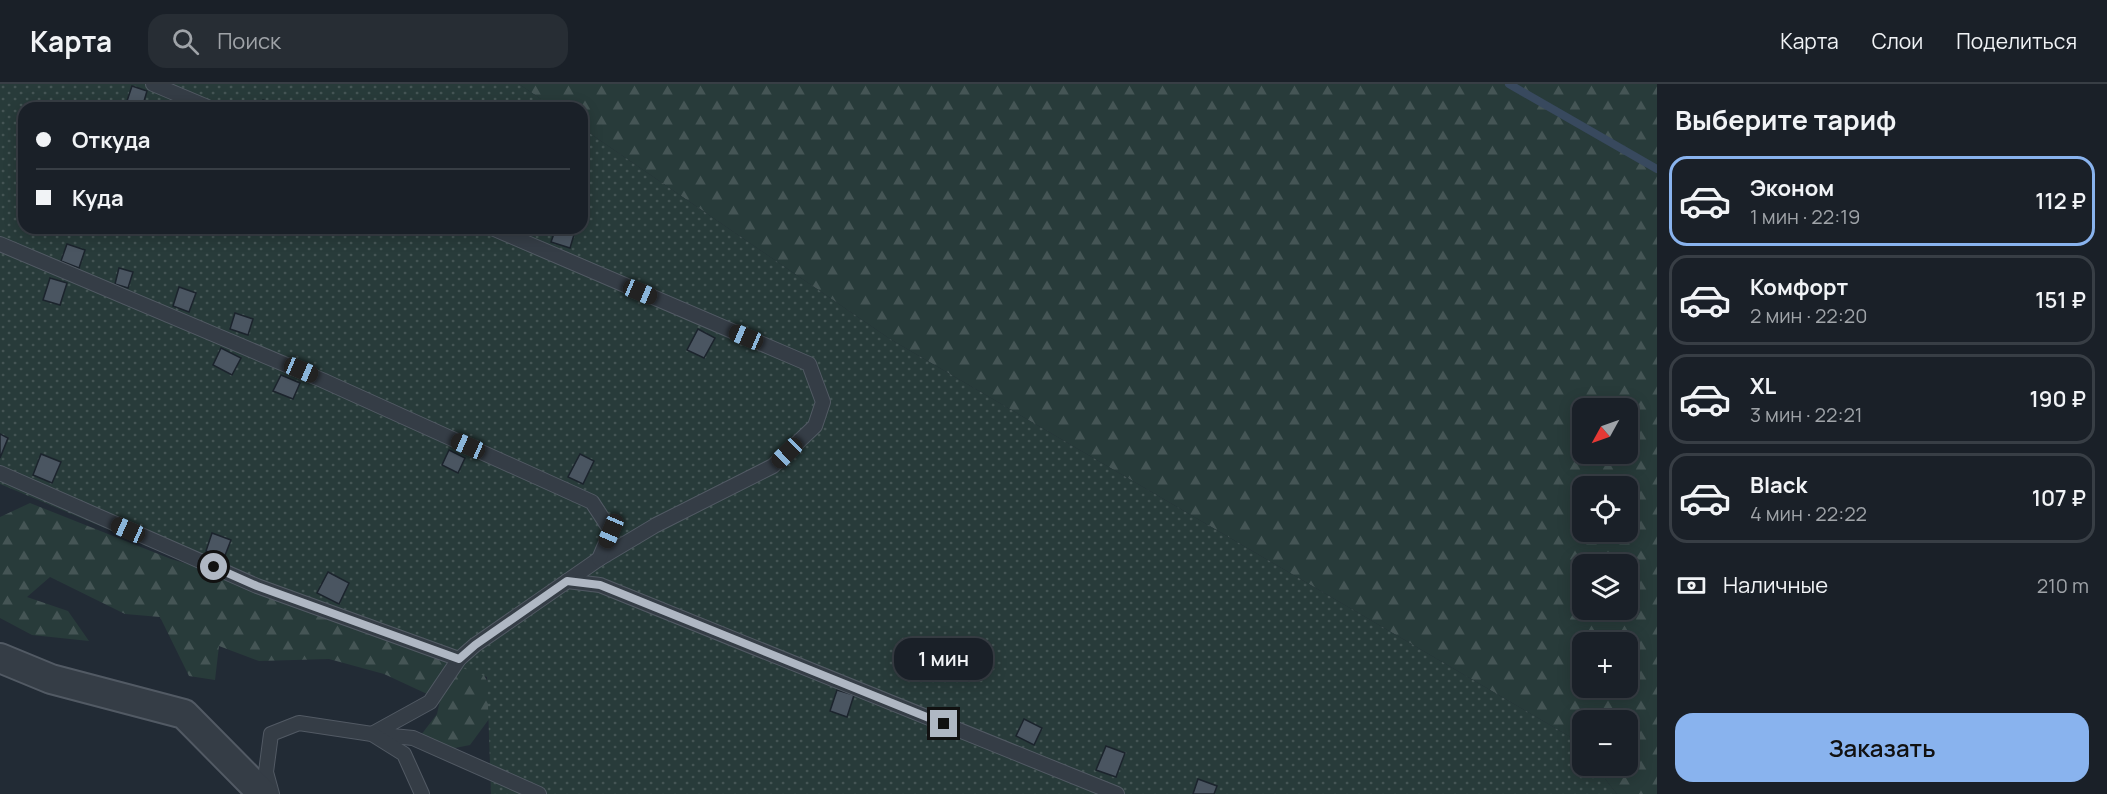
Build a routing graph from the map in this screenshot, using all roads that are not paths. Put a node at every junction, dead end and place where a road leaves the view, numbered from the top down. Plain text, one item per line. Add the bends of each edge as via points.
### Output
1 (153, 84) edge
2 (196, 102) edge
3 (506, 234) edge
4 (0, 244) edge
5 (0, 473) edge
6 (599, 559) junction
7 (567, 581) junction
8 (0, 658) edge
9 (459, 659) junction
10 (372, 734) junction
11 (263, 794) edge
12 (272, 794) edge
13 (422, 794) edge
14 (539, 794) edge
15 (1117, 794) edge

1 - 2 lane
3 - 6 lane via 809,364 823,402 815,426 773,466 656,525
4 - 6 lane via 322,380 592,502 611,531
5 - 9 lane via 257,586
6 - 7 lane
7 - 9 lane
7 - 15 lane via 600,585
8 - 11 street via 51,679 184,714
9 - 10 lane via 430,702
10 - 12 lane via 299,723 271,734 266,772
10 - 13 lane via 404,754
10 - 14 lane via 413,738

